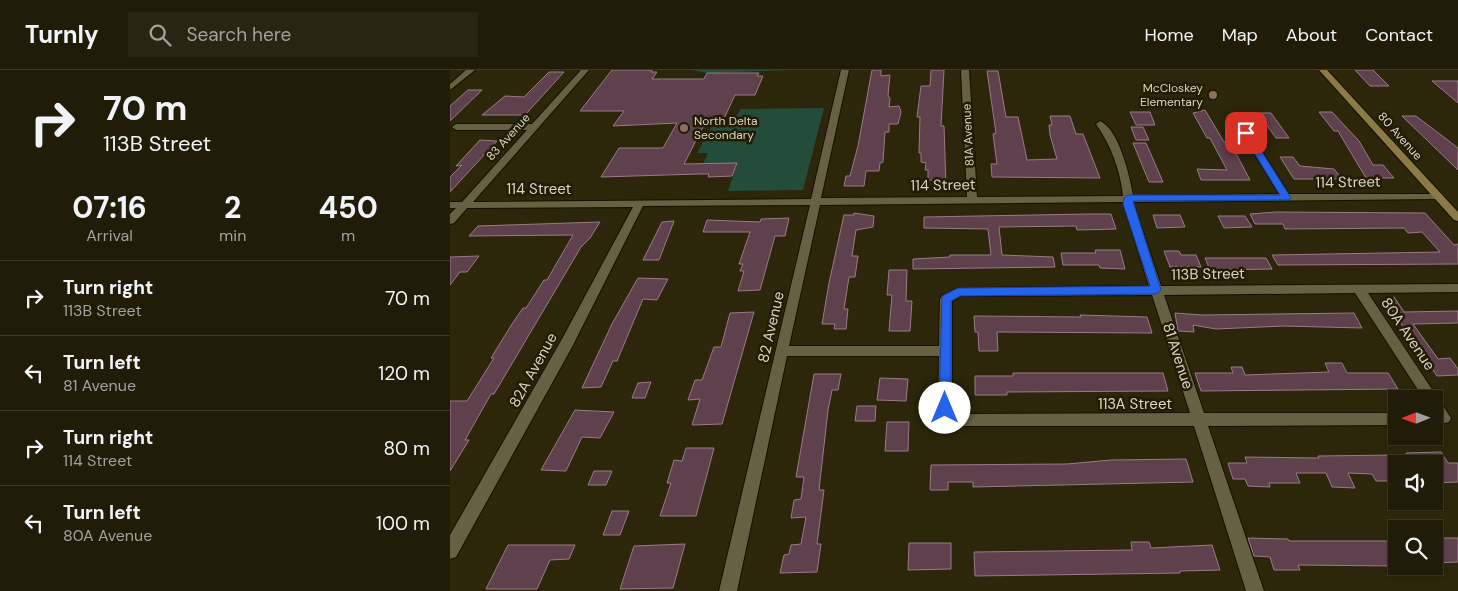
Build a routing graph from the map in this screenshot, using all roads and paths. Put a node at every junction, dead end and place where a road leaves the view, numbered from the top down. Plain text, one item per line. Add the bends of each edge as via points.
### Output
1 (471, 70) edge
2 (585, 70) edge
3 (844, 70) edge
4 (965, 70) edge
5 (1323, 70) edge
6 (450, 88) edge
7 (1237, 118) dead end
8 (1100, 124) dead end
9 (456, 127) dead end
10 (534, 127) junction
11 (1437, 196) junction
12 (1128, 198) junction
13 (1286, 198) junction
14 (972, 199) junction
15 (815, 201) junction
16 (640, 203) junction
17 (450, 205) edge
18 (464, 205) junction
19 (1458, 218) edge
20 (450, 221) edge
21 (1358, 288) junction
22 (1458, 288) edge
23 (1156, 290) junction
24 (782, 351) junction
25 (945, 351) junction
26 (1426, 390) edge
27 (1388, 418) edge
28 (1198, 420) junction
29 (450, 551) edge
30 (728, 591) edge
31 (1255, 591) edge

1 - 6 street
2 - 10 street, 83 Avenue
3 - 15 street, 82 Avenue
4 - 14 street, 81A Avenue
5 - 11 street, 80 Avenue
7 - 13 street
8 - 12 street, 81 Avenue via 1110,134
9 - 10 street
10 - 18 street, 83 Avenue
11 - 13 street, 114 Street
11 - 19 street, 80 Avenue
12 - 13 street, 114 Street
12 - 14 street, 114 Street
12 - 23 street, 81 Avenue
14 - 15 street, 114 Street
15 - 16 street, 114 Street
15 - 24 street, 82 Avenue
16 - 18 street, 114 Street
16 - 29 street, 82A Avenue via 567,343
17 - 18 street, 114 Street
18 - 20 street, 83 Avenue
21 - 22 street, 113B Street
21 - 23 street, 113B Street
21 - 26 street, 80A Avenue
23 - 25 street, 113B Street via 958,292 946,299
23 - 28 street, 81 Avenue
24 - 25 street
24 - 30 street, 82 Avenue
25 - 28 street, 113A Street via 945,408 964,420
27 - 28 street, 113A Street
28 - 31 street, 81 Avenue

